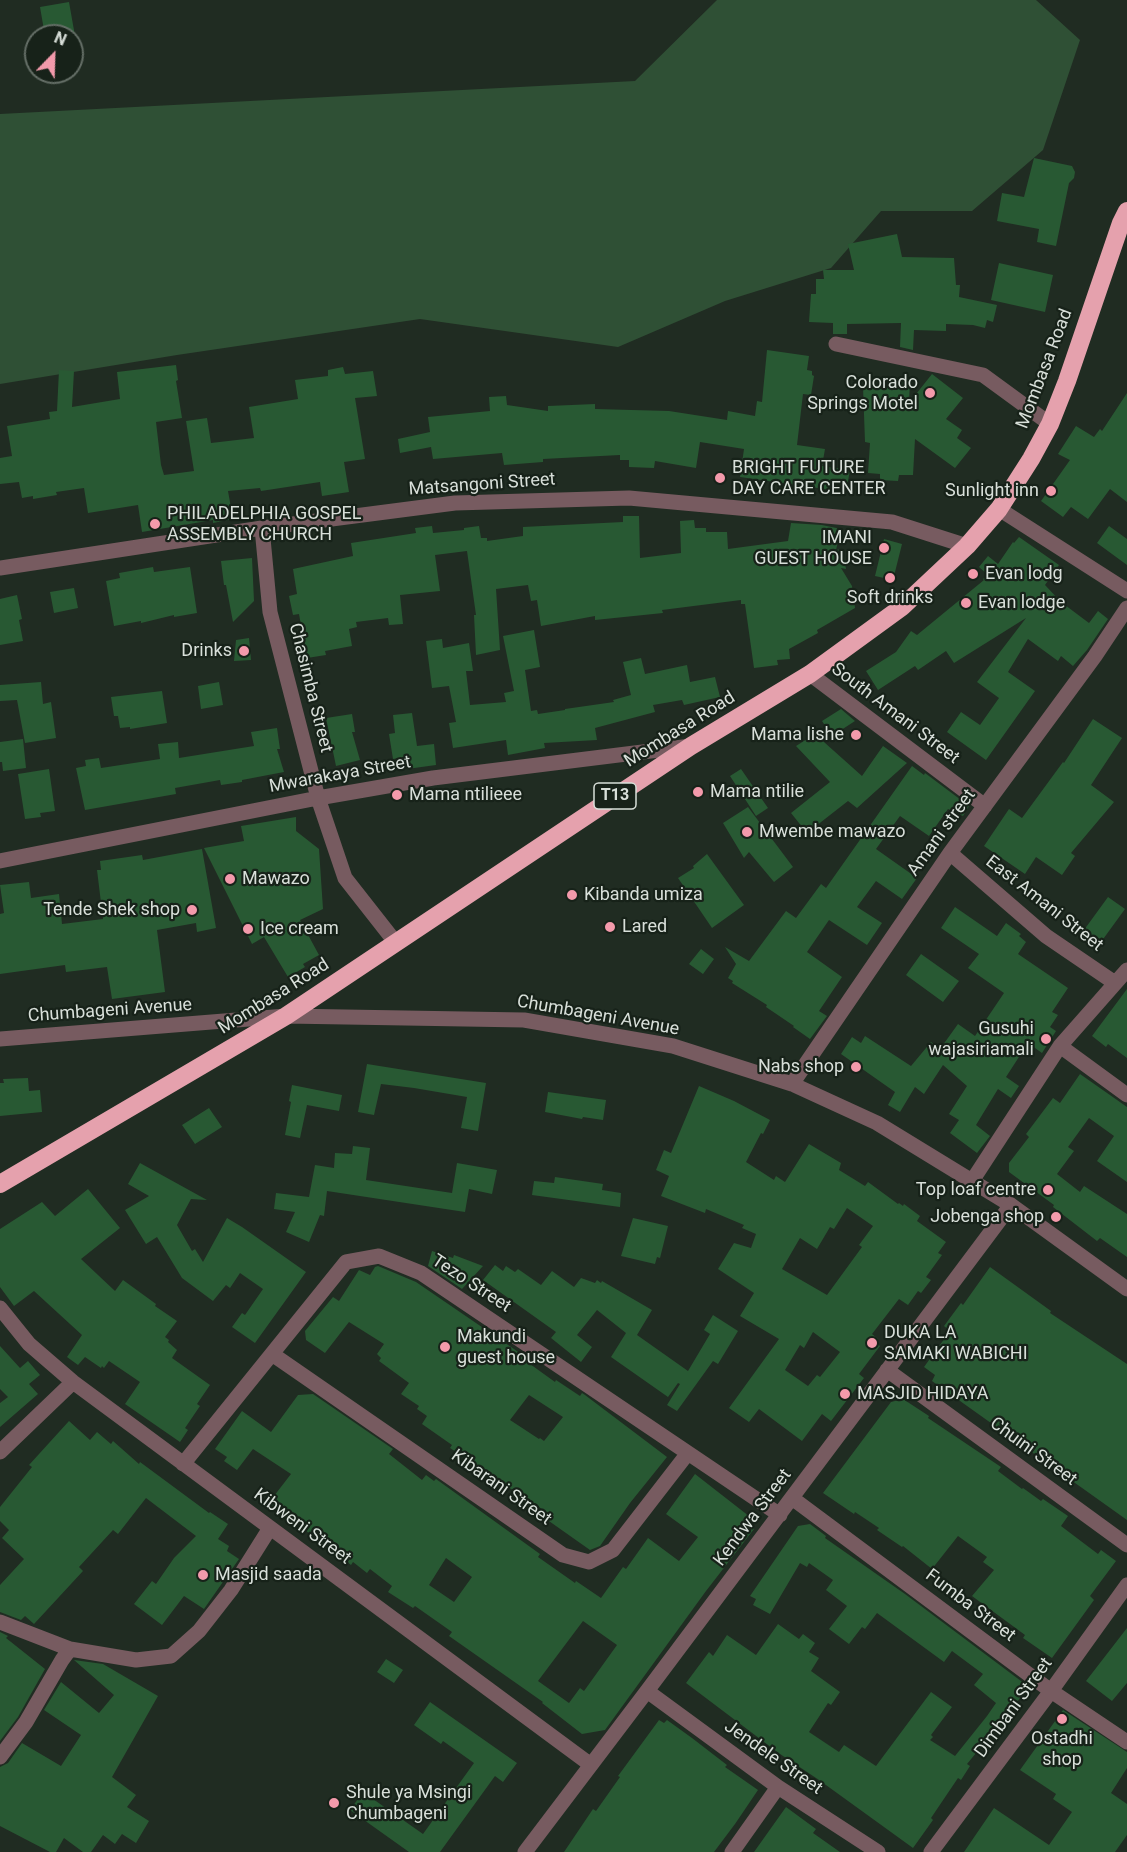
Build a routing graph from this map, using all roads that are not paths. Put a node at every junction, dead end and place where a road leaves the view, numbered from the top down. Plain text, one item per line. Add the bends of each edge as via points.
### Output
1 (1127, 211) edge
2 (1127, 246) edge
3 (1099, 285) junction
4 (836, 344) dead end
5 (1050, 424) junction
6 (999, 509) junction
7 (262, 528) junction
8 (966, 546) junction
9 (0, 568) edge
10 (1127, 591) edge
11 (1127, 608) edge
12 (810, 674) junction
13 (690, 746) junction
14 (318, 798) junction
15 (985, 806) junction
16 (950, 854) junction
17 (0, 861) edge
18 (396, 943) junction
19 (1127, 970) edge
20 (1115, 983) junction
21 (286, 1016) junction
22 (0, 1039) edge
23 (1060, 1046) junction
24 (792, 1084) junction
25 (1127, 1095) edge
26 (972, 1180) junction
27 (0, 1184) edge
28 (1011, 1205) junction
29 (1127, 1289) edge
30 (0, 1308) edge
31 (272, 1354) junction
32 (887, 1370) junction
33 (73, 1382) junction
34 (0, 1452) edge
35 (688, 1453) junction
36 (183, 1464) junction
37 (792, 1498) junction
38 (780, 1515) junction
39 (270, 1528) junction
40 (1127, 1545) edge
41 (1127, 1585) edge
42 (0, 1622) edge
43 (70, 1649) junction
44 (647, 1691) junction
45 (1051, 1691) junction
46 (1127, 1742) edge
47 (0, 1756) edge
48 (591, 1765) junction
49 (778, 1787) junction
50 (525, 1852) edge
51 (732, 1852) edge
52 (879, 1852) edge
53 (931, 1852) edge

1 - 3 highway, Mombasa Road / T13
2 - 3 highway, Mombasa Road / T13
3 - 5 highway, Mombasa Road / T13
4 - 5 street via 983,375
5 - 6 highway, Mombasa Road / T13
6 - 8 highway, Mombasa Road / T13
6 - 10 street
7 - 8 street, Matsangoni Street via 455,503 629,498 892,522
7 - 9 street, Matsangoni Street
7 - 14 street, Chasimba Street via 270,612
8 - 12 highway, Mombasa Road / T13 via 902,607
11 - 15 street, Amani street
12 - 13 highway, Mombasa Road / T13
12 - 15 street, South Amani Street
13 - 14 street, Mwarakaya Street via 433,778
13 - 18 highway, Mombasa Road / T13
14 - 17 street, Mwarakaya Street
14 - 18 street, Chasimba Street via 345,878
15 - 16 street, Amani street
16 - 20 street, East Amani Street via 1047,936
16 - 24 street, Amani street
18 - 21 highway, Mombasa Road / T13
19 - 20 street
20 - 23 street
21 - 22 street, Chumbageni Avenue
21 - 24 street, Chumbageni Avenue via 524,1020 673,1046
21 - 27 highway, Mombasa Road / T13
23 - 25 street
23 - 26 street
24 - 26 street, Chumbageni Avenue via 877,1123
26 - 28 street, Chumbageni Avenue
28 - 29 street, Chumbageni Avenue
28 - 32 street, Kendwa Street
30 - 33 street, Kibweni Street via 29,1344
31 - 35 street, Tezo Street via 346,1262 378,1256 421,1273
31 - 35 street, Kibarani Street via 563,1555 589,1562 613,1550
31 - 36 street, Tezo Street
32 - 37 street, Kendwa Street
32 - 40 street, Chuini Street
33 - 34 street
33 - 36 street, Kibweni Street
35 - 38 street, Tezo Street
36 - 39 street, Kibweni Street
37 - 38 street, Kendwa Street
37 - 45 street, Fumba Street
38 - 44 street, Kendwa Street
39 - 43 street via 231,1590 199,1631 171,1656 136,1660
39 - 48 street, Kibweni Street
41 - 45 street, Dimbani Street
42 - 43 street
43 - 47 street via 26,1722
44 - 48 street, Kendwa Street
44 - 49 street, Jendele Street
45 - 46 street, Fumba Street
45 - 53 street, Dimbani Street
48 - 50 street, Kendwa Street
49 - 51 street
49 - 52 street, Jendele Street

